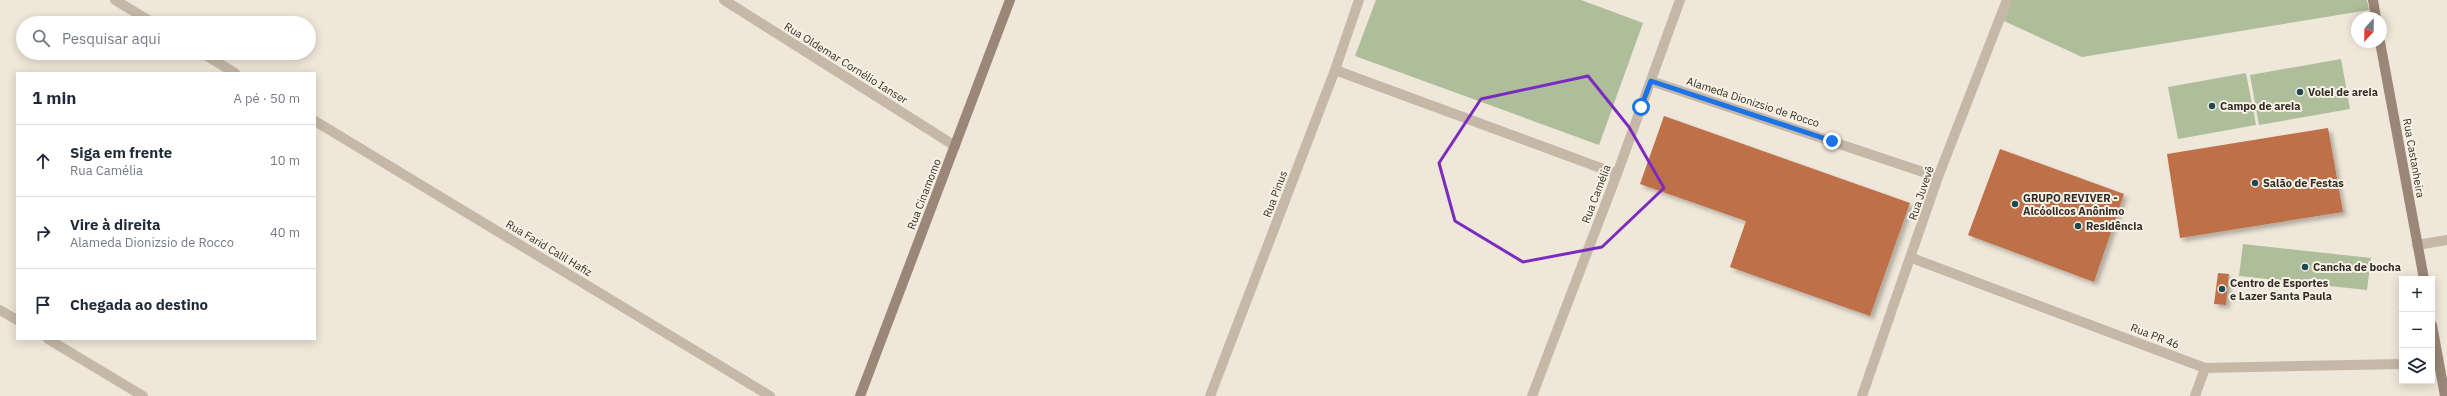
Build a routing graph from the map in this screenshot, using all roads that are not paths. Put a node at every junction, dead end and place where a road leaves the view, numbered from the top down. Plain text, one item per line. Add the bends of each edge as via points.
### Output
1 (114, 0) edge
2 (724, 0) edge
3 (1010, 0) edge
4 (1359, 0) edge
5 (1680, 0) edge
6 (2007, 0) edge
7 (2373, 0) edge
8 (2375, 12) edge
9 (141, 16) edge
10 (2381, 48) edge
11 (214, 60) edge
12 (1335, 70) junction
13 (233, 72) edge
14 (1651, 81) junction
15 (316, 122) edge
16 (955, 146) junction
17 (1617, 174) junction
18 (1938, 177) junction
19 (2447, 240) edge
20 (2418, 245) junction
21 (1912, 258) junction
22 (2423, 276) edge
23 (0, 310) edge
24 (16, 319) edge
25 (50, 340) edge
26 (2435, 363) edge
27 (2399, 364) edge
28 (2205, 368) junction
29 (143, 396) edge
30 (770, 396) edge
31 (860, 396) edge
32 (1210, 396) edge
33 (1532, 396) edge
34 (1862, 396) edge
35 (2195, 396) edge
36 (2445, 396) edge

1 - 9 street
2 - 16 street, Rua Oldemar Cornélio Ianser
3 - 16 street, Rua Cinamomo
4 - 12 street, Rua Pinus
5 - 14 street, Rua Camélia
6 - 18 street, Rua Juvevê
7 - 8 street
10 - 20 street, Rua Castanheira
11 - 13 street
12 - 17 street
12 - 32 street, Rua Pinus
14 - 17 street, Rua Camélia
14 - 18 street, Alameda Dionizsio de Rocco
15 - 30 street, Rua Farid Calil Hafiz
16 - 31 street, Rua Cinamomo
17 - 33 street, Rua Camélia
18 - 21 street, Rua Juvevê
19 - 20 street
20 - 22 street, Rua Castanheira
21 - 28 street, Rua PR 46
21 - 34 street, Rua Juvevê
23 - 24 street
25 - 29 street
26 - 36 street
27 - 28 street, Rua PR 46
28 - 35 street

